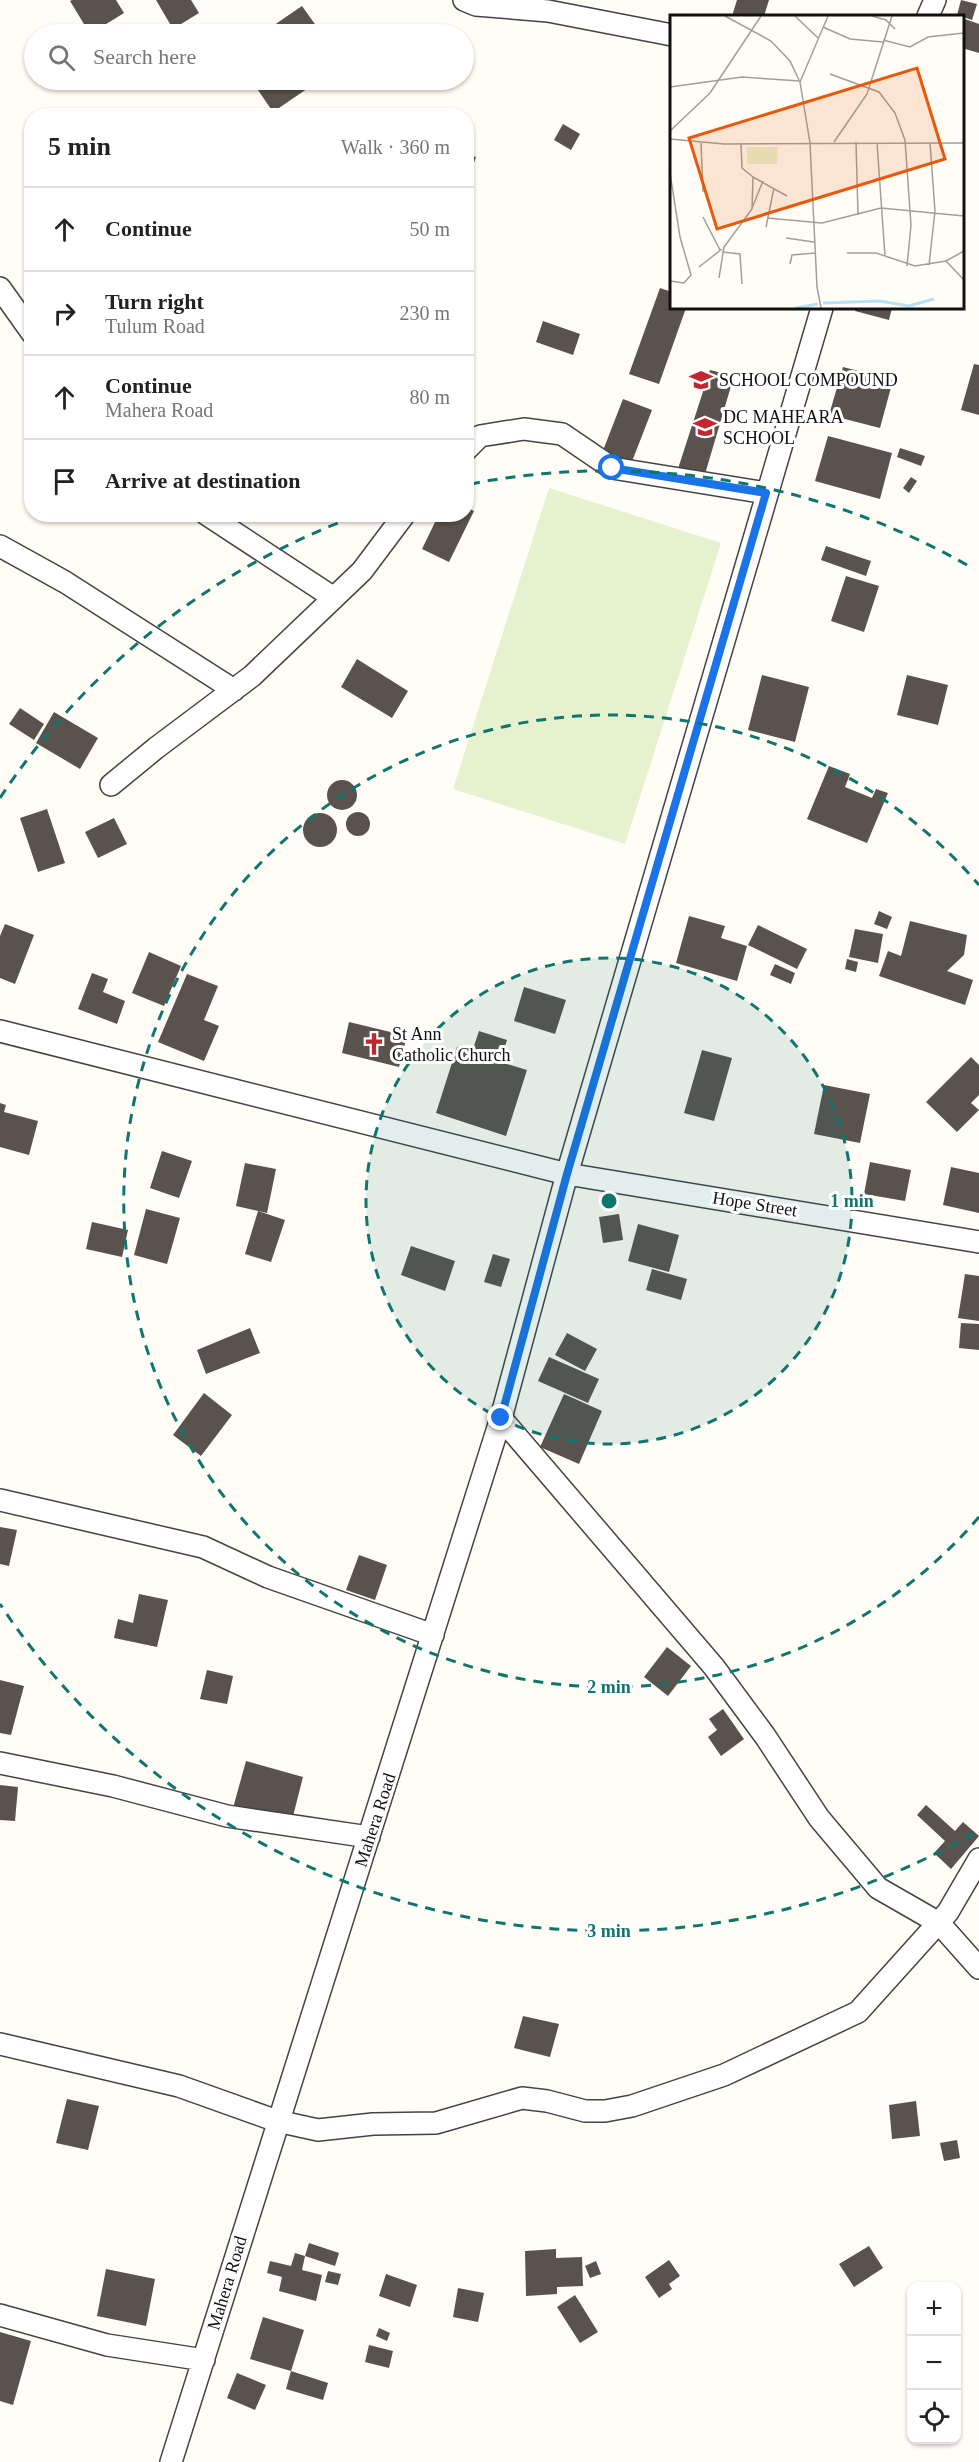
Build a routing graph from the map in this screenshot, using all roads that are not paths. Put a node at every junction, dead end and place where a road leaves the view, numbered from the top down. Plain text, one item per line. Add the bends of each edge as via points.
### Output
1 (464, 0) edge
2 (935, 0) edge
3 (928, 15) edge
4 (670, 35) edge
5 (0, 288) edge
6 (822, 309) edge
7 (24, 322) edge
8 (474, 442) edge
9 (766, 493) junction
10 (218, 522) edge
11 (399, 522) edge
12 (0, 546) edge
13 (334, 598) junction
14 (234, 690) junction
15 (111, 785) dead end
16 (0, 1031) edge
17 (567, 1174) junction
18 (979, 1242) edge
19 (501, 1418) junction
20 (0, 1500) edge
21 (433, 1635) junction
22 (0, 1763) edge
23 (369, 1837) junction
24 (979, 1859) edge
25 (939, 1923) junction
26 (979, 1968) edge
27 (0, 2044) edge
28 (278, 2121) junction
29 (0, 2315) edge
30 (204, 2360) junction
31 (171, 2462) edge

1 - 4 street via 476,5 548,11
2 - 3 street
5 - 7 street
6 - 9 street, Mahera Road
8 - 9 street via 480,436 524,429 562,434 612,468
9 - 17 street, Mahera Road
10 - 13 street
11 - 13 street via 362,571
12 - 14 street via 65,582
13 - 14 street
14 - 15 street
16 - 17 street, Hope Street
17 - 18 street, Hope Street
17 - 19 street, Mahera Road
19 - 21 street, Mahera Road
19 - 25 street via 714,1667 819,1818 878,1888
20 - 21 street via 203,1548 268,1577
21 - 23 street, Mahera Road
22 - 23 street via 112,1786 227,1816
23 - 28 street, Mahera Road
24 - 25 street
25 - 26 street
25 - 28 street via 858,2012 724,2075 632,2106 585,2111 522,2098 436,2123 318,2130
27 - 28 street via 179,2086
28 - 30 street, Mahera Road
29 - 30 street via 107,2345
30 - 31 street, Mahera Road

